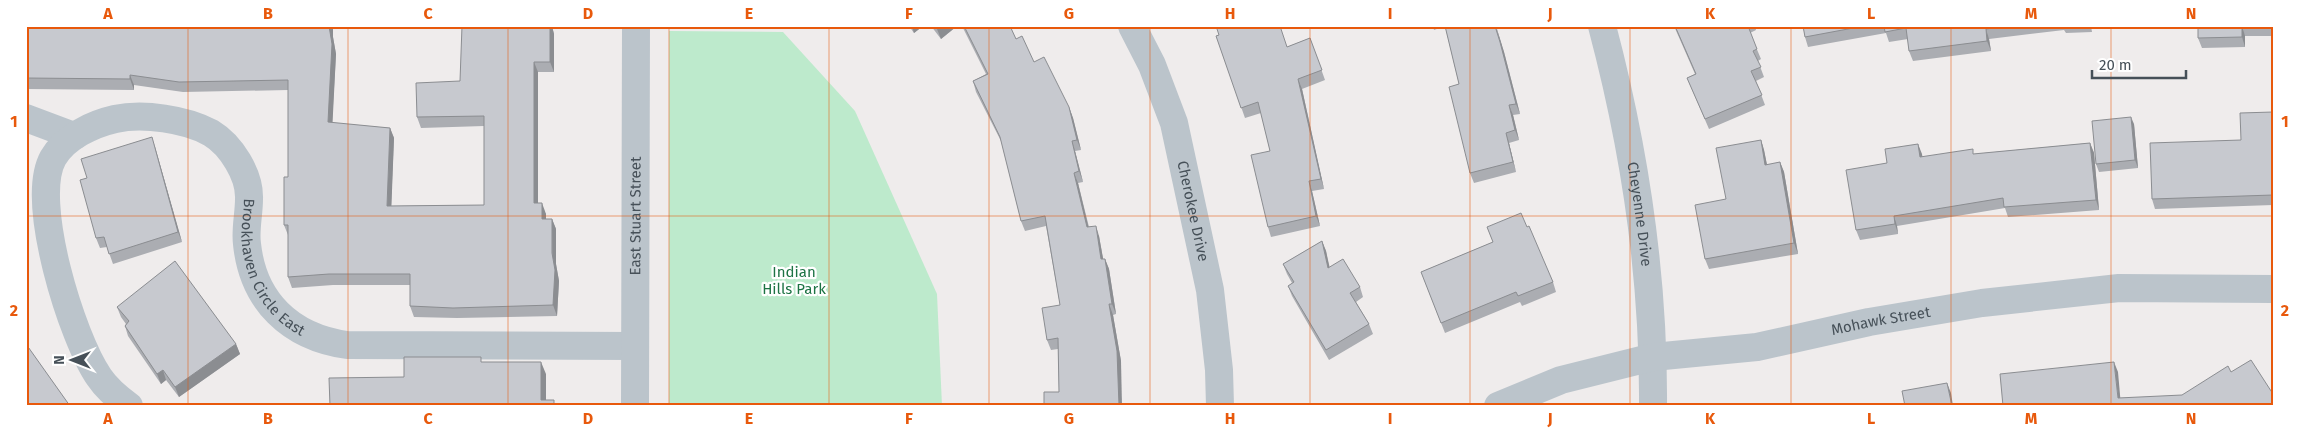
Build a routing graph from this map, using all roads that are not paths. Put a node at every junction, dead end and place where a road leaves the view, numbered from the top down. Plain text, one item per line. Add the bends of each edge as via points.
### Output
1 (636, 26) edge
2 (1132, 26) edge
3 (1602, 26) edge
4 (26, 118) edge
5 (74, 136) junction
6 (2273, 289) edge
7 (635, 346) junction
8 (1653, 357) junction
9 (129, 406) edge
10 (635, 406) edge
11 (1220, 406) edge
12 (1498, 406) edge
13 (1653, 406) edge

1 - 7 street, East Stuart Street
2 - 11 street, Cherokee Drive via 1152,65 1174,123 1210,290
3 - 8 street, Cheyenne Drive via 1633,165 1647,262
4 - 5 street
5 - 7 street, Brookhaven Circle East via 101,122 129,116 184,122 211,133 225,144 242,168 249,196 246,242 252,271 265,298 280,315 304,333 347,345
5 - 9 street, Brookhaven Circle East via 52,160 46,182 45,209 58,274 89,362 100,379
6 - 8 street, Mohawk Street via 2119,288 1992,302 1869,322 1757,347
7 - 10 street, East Stuart Street
8 - 12 street, Mohawk Street via 1561,380
8 - 13 street, Cheyenne Drive

